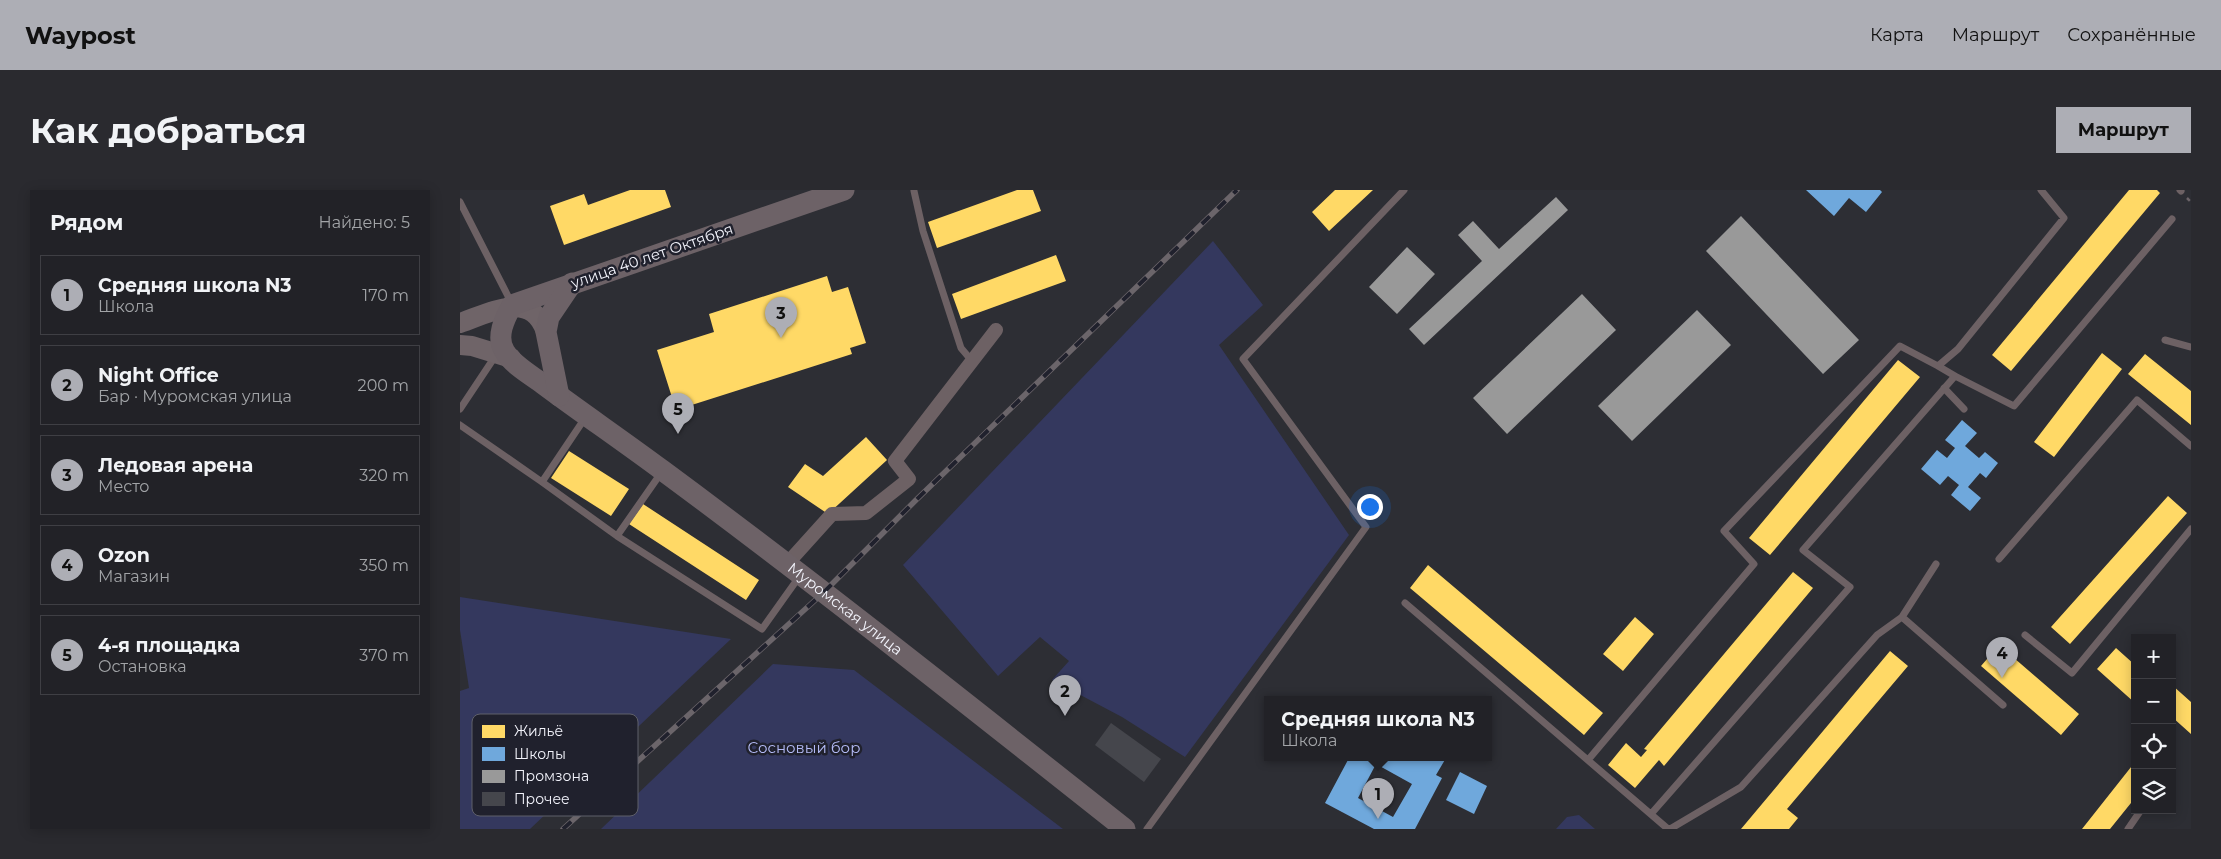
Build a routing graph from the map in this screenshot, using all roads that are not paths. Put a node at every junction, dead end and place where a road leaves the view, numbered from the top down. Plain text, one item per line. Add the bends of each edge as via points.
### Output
1 (844, 190) edge
2 (1404, 190) edge
3 (2041, 190) edge
4 (914, 191) edge
5 (460, 202) edge
6 (2172, 219) dead end
7 (572, 283) junction
8 (512, 305) junction
9 (460, 323) edge
10 (996, 330) dead end
11 (546, 332) junction
12 (2165, 340) dead end
13 (460, 345) edge
14 (2191, 347) edge
15 (503, 356) junction
16 (972, 361) junction
17 (1938, 366) junction
18 (1954, 376) junction
19 (1944, 388) junction
20 (559, 396) junction
21 (460, 409) edge
22 (1964, 409) dead end
23 (587, 416) junction
24 (460, 425) edge
25 (2191, 446) edge
26 (663, 470) junction
27 (542, 482) junction
28 (2191, 529) edge
29 (618, 536) junction
30 (1999, 559) dead end
31 (1936, 564) dead end
32 (793, 570) junction
33 (1405, 603) dead end
34 (1902, 617) junction
35 (2025, 635) dead end
36 (2003, 705) dead end
37 (1588, 760) junction
38 (1651, 814) junction
39 (2139, 814) edge
40 (1125, 829) edge
41 (1147, 829) edge
42 (1669, 829) edge
43 (2128, 829) edge

1 - 7 main road, улица 40 лет Октября
2 - 41 lane via 1243,359 1366,527
3 - 17 lane via 2064,218 1958,349
4 - 16 lane via 923,231 961,348
5 - 8 lane
6 - 18 lane via 2014,406
7 - 8 main road, улица 40 лет Октября
7 - 11 main road via 549,317
8 - 9 main road, улица 40 лет Октября
8 - 11 main road via 534,313 543,322
8 - 15 main road via 501,334
10 - 16 street
11 - 20 main road
12 - 14 lane
13 - 15 main road
15 - 20 main road, Муромская улица
15 - 21 lane
16 - 32 street via 895,461 909,479 866,513 832,514
17 - 18 lane
17 - 37 lane via 1900,346 1724,531 1754,564
18 - 19 lane
19 - 22 lane
19 - 38 lane via 1803,550 1850,586
20 - 23 main road, Муромская улица
23 - 26 main road, Муромская улица
23 - 27 lane
24 - 27 lane
25 - 30 lane via 2137,400
26 - 29 lane
26 - 32 main road, Муромская улица
27 - 29 lane
28 - 35 lane via 2072,673
29 - 32 lane via 762,629
31 - 34 lane
32 - 40 main road, Муромская улица
33 - 37 lane
34 - 36 lane
34 - 42 lane via 1876,635 1741,787
37 - 38 lane
38 - 42 lane
39 - 43 lane

